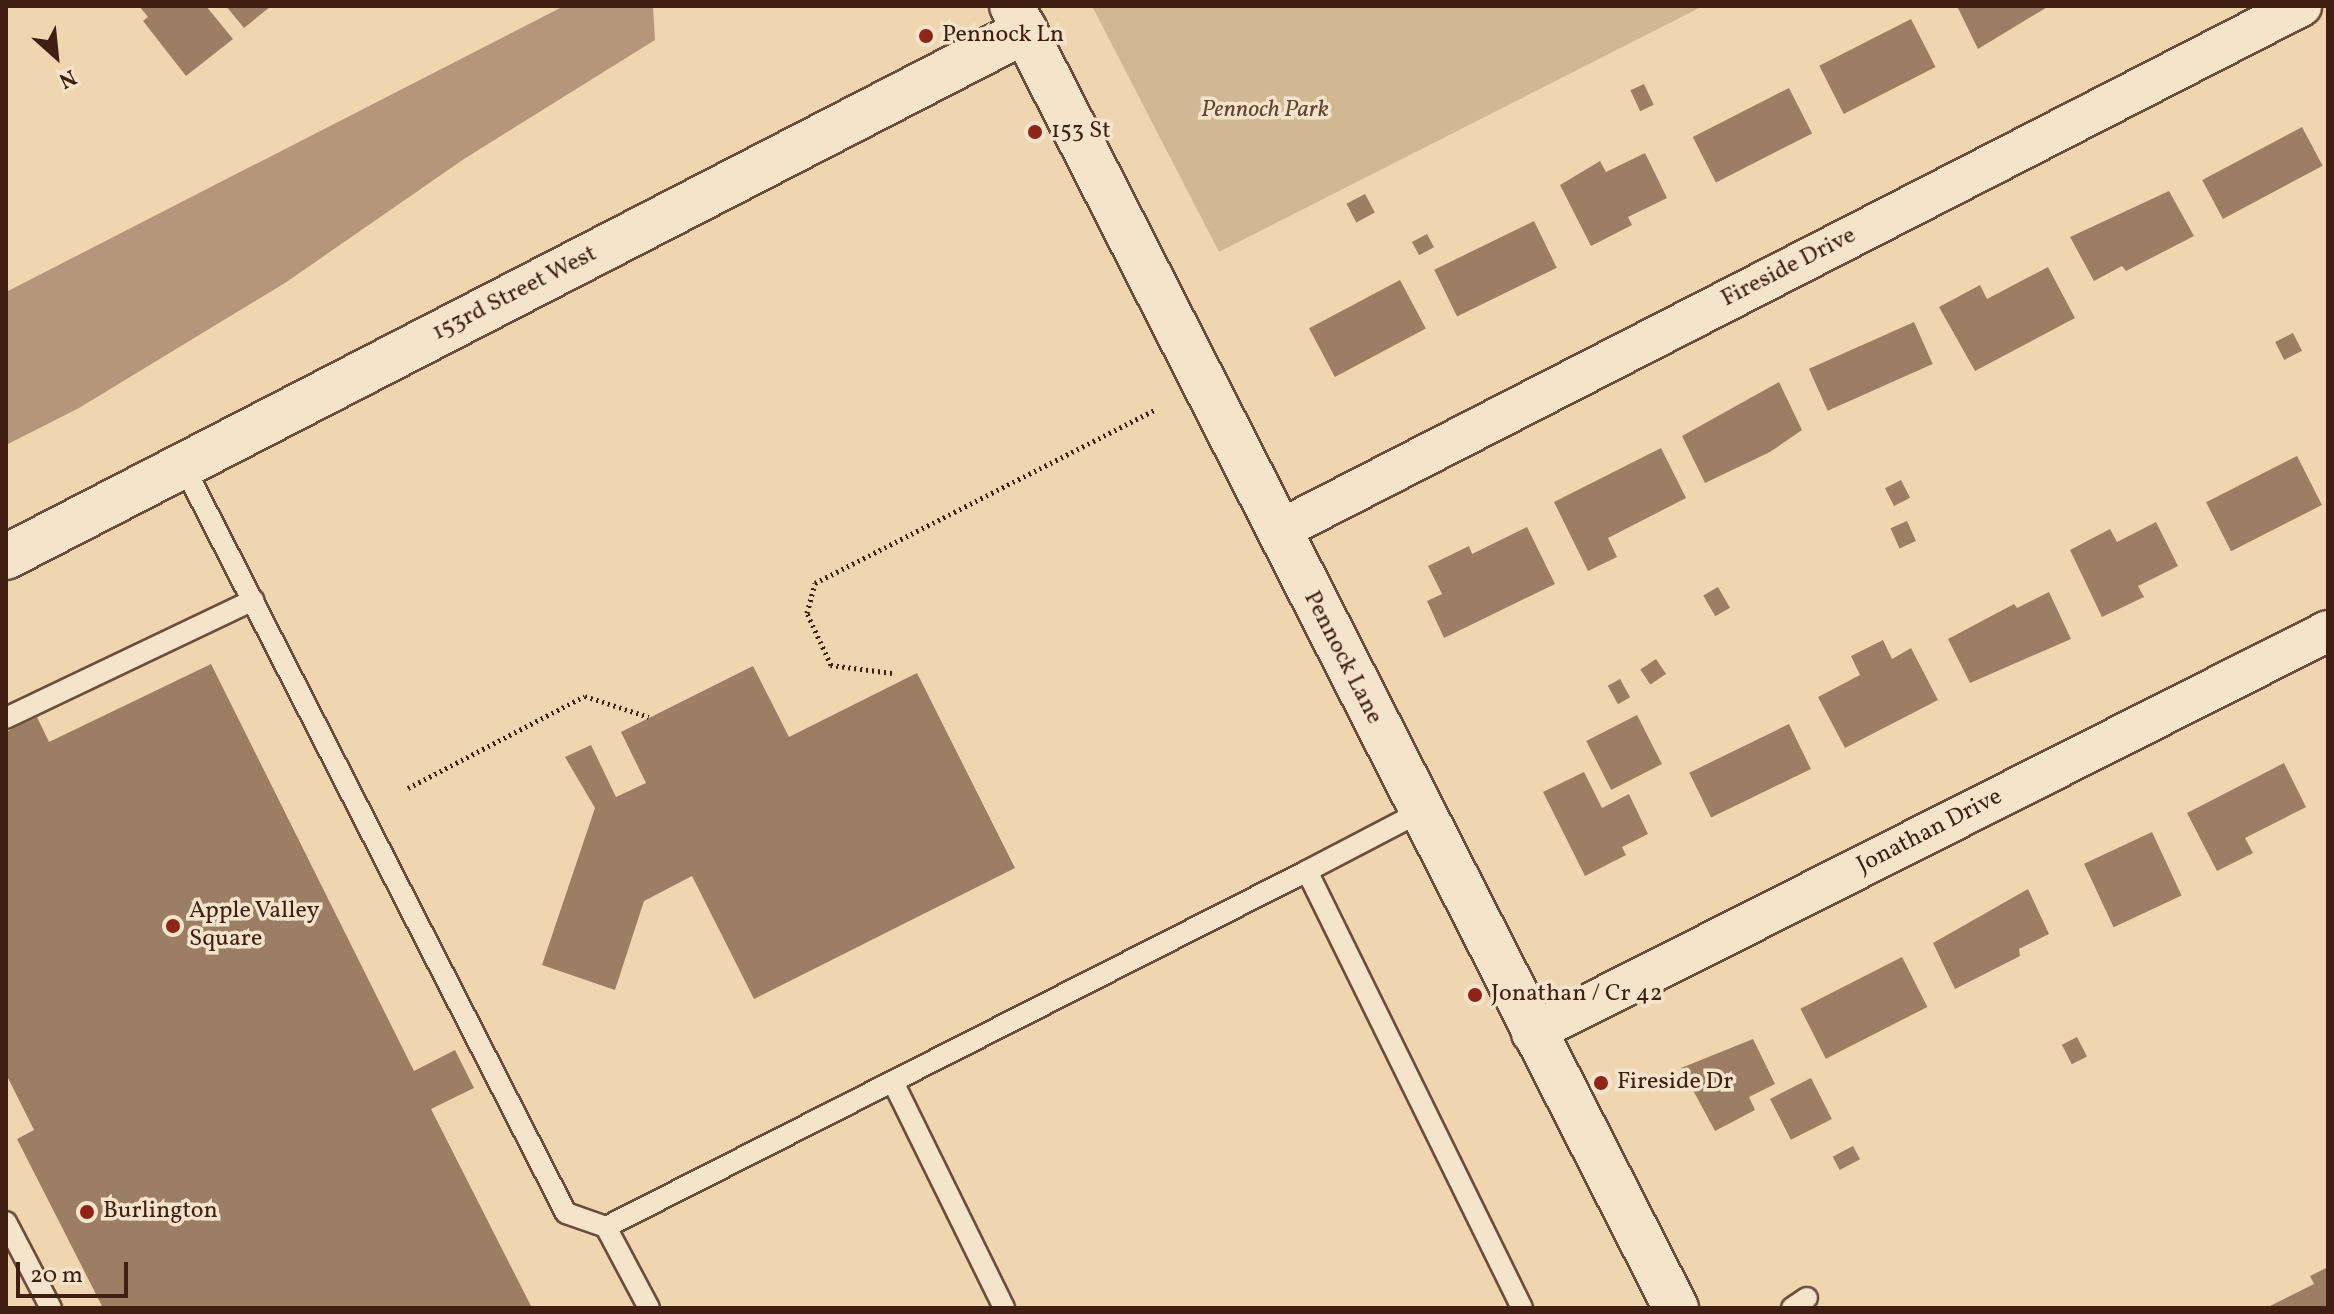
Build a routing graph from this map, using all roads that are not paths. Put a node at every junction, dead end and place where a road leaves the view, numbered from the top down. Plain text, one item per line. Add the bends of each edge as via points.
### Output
1 (2301, 6) edge
2 (1018, 19) edge
3 (183, 465) junction
4 (1278, 531) junction
5 (6, 557) edge
6 (253, 600) junction
7 (2328, 631) edge
8 (6, 718) edge
9 (1420, 812) junction
10 (1307, 871) junction
11 (1532, 1033) junction
12 (893, 1082) junction
13 (6, 1222) edge
14 (606, 1227) junction
15 (51, 1308) edge
16 (649, 1308) edge
17 (1004, 1308) edge
18 (1522, 1308) edge
19 (1676, 1308) edge

1 - 4 street, Fireside Drive
2 - 3 street, 153rd Street West
2 - 4 street, Pennock Lane
3 - 5 street, 153rd Street West
3 - 6 lane
4 - 9 street, Pennock Lane
6 - 8 lane
6 - 14 lane via 566,1213
7 - 11 street, Jonathan Drive
9 - 10 lane
9 - 11 street, Pennock Lane
10 - 12 lane
10 - 18 lane
11 - 19 street, Pennock Lane
12 - 14 lane
12 - 17 lane
13 - 15 lane
14 - 16 lane

